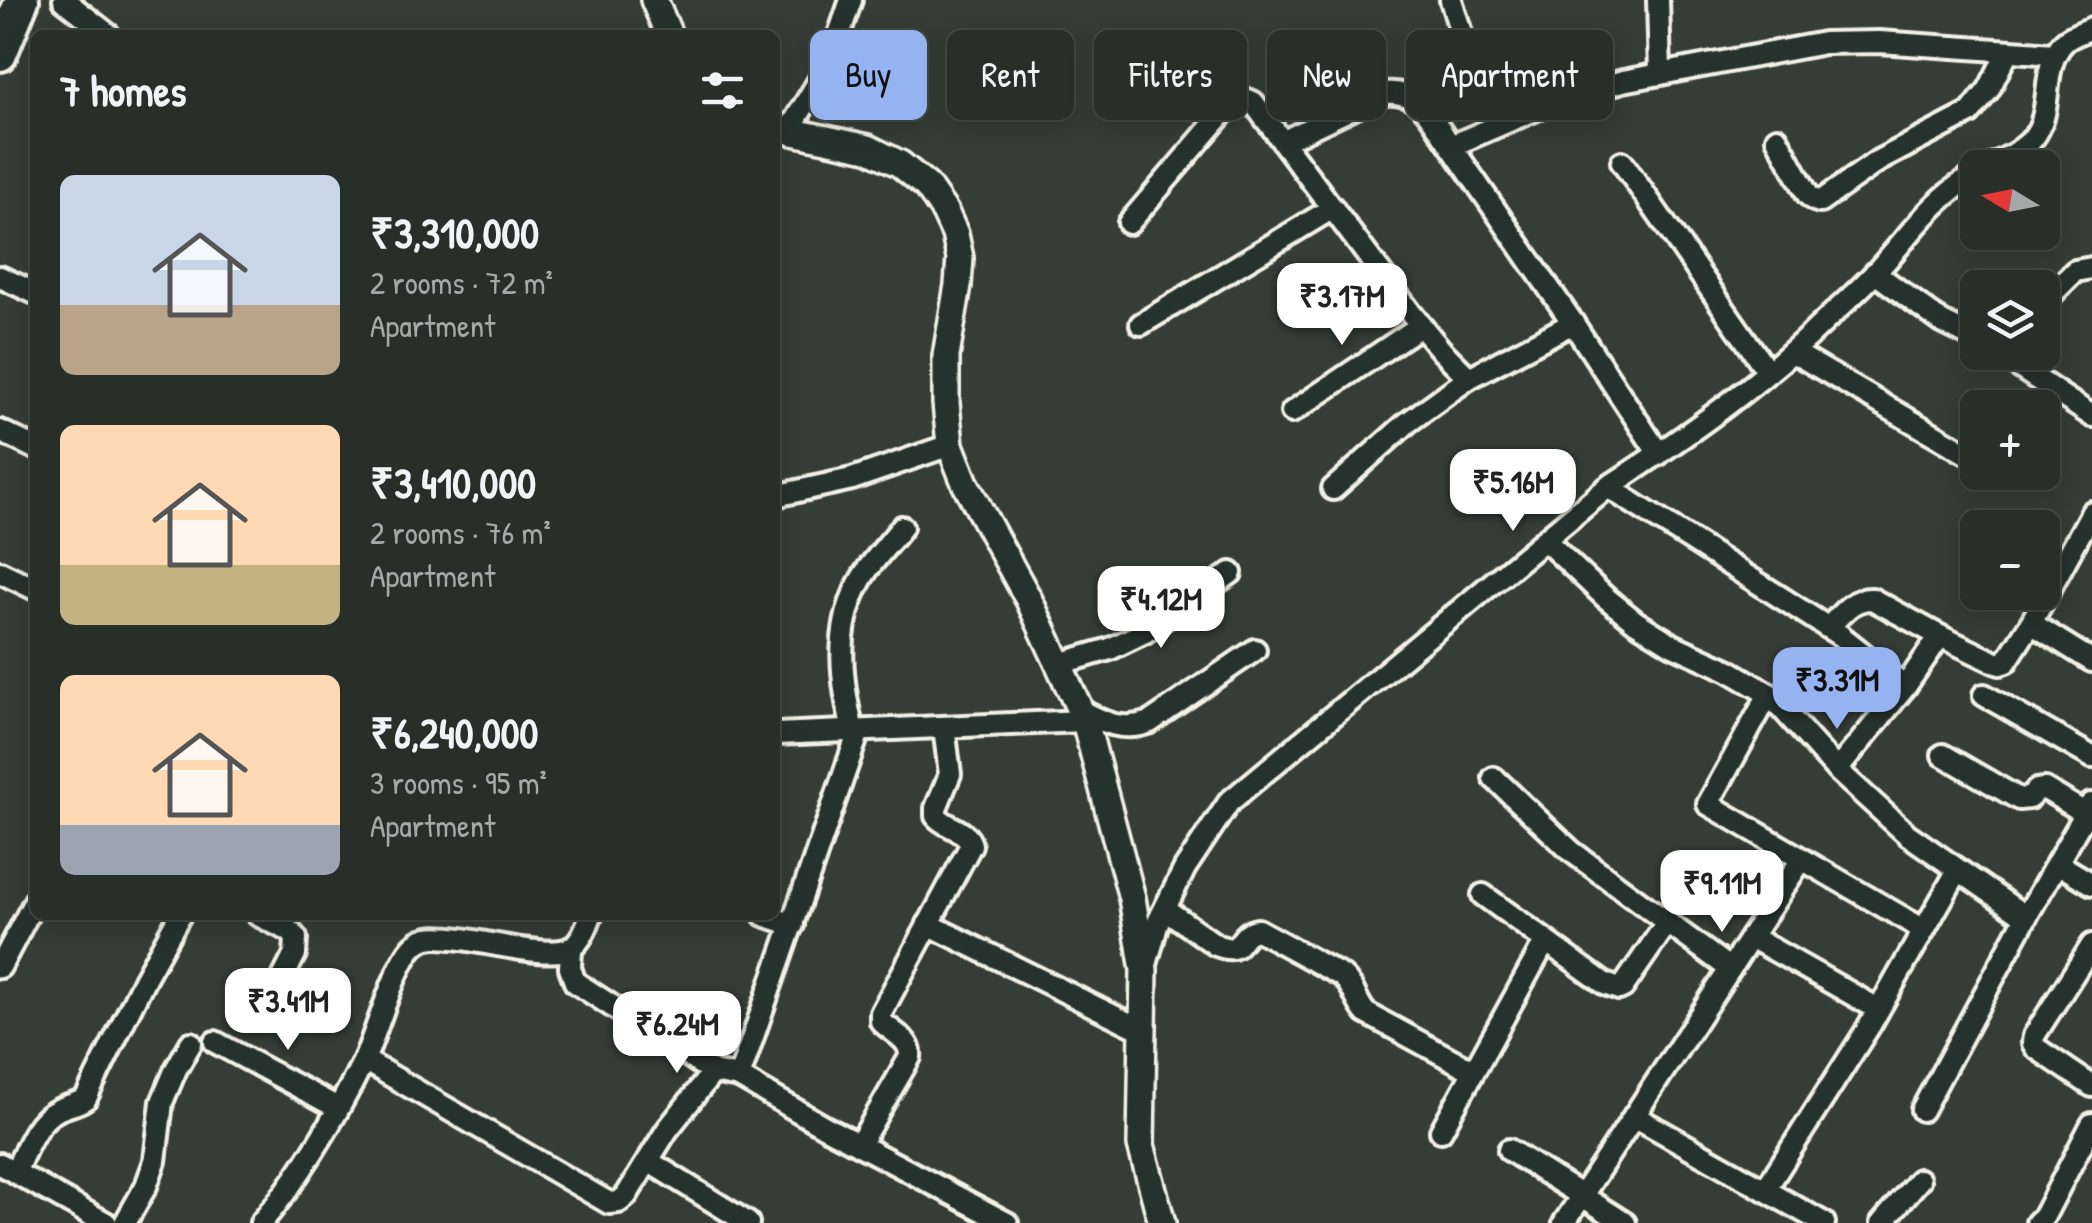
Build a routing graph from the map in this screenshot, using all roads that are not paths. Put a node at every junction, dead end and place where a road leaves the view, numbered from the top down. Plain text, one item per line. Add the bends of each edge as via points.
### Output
1 (22, 0) edge
2 (64, 0) edge
3 (654, 0) edge
4 (851, 0) edge
5 (1451, 0) edge
6 (1658, 0) edge
7 (2092, 28) edge
8 (103, 30) edge
9 (667, 30) edge
10 (1460, 30) edge
11 (2008, 51) junction
12 (0, 54) edge
13 (2055, 54) junction
14 (1660, 74) junction
15 (781, 130) edge
16 (1777, 138) dead end
17 (1284, 141) junction
18 (1451, 146) junction
19 (2019, 150) edge
20 (1622, 162) dead end
21 (1960, 184) edge
22 (1332, 208) junction
23 (1128, 223) dead end
24 (2092, 268) edge
25 (1875, 273) junction
26 (0, 278) edge
27 (2060, 287) edge
28 (30, 291) edge
29 (1573, 323) junction
30 (1141, 324) dead end
31 (1420, 326) junction
32 (1960, 331) edge
33 (1794, 352) junction
34 (2024, 370) edge
35 (1768, 372) junction
36 (1469, 378) junction
37 (1292, 412) dead end
38 (2092, 416) edge
39 (0, 430) edge
40 (30, 445) edge
41 (950, 445) junction
42 (1960, 449) edge
43 (1659, 454) junction
44 (1608, 487) junction
45 (1332, 489) dead end
46 (780, 495) edge
47 (2092, 512) edge
48 (902, 526) dead end
49 (1545, 540) junction
50 (0, 572) edge
51 (1231, 573) dead end
52 (30, 587) edge
53 (2031, 623) junction
54 (1828, 628) junction
55 (1940, 636) junction
56 (1255, 650) dead end
57 (2092, 661) edge
58 (1059, 664) junction
59 (1905, 687) junction
60 (1769, 694) junction
61 (1984, 695) dead end
62 (1083, 716) junction
63 (944, 727) junction
64 (856, 731) junction
65 (780, 734) edge
66 (1943, 755) dead end
67 (2092, 757) edge
68 (1837, 770) junction
69 (1494, 778) dead end
70 (2089, 808) edge
71 (1802, 859) junction
72 (2056, 863) junction
73 (1958, 870) junction
74 (2092, 884) edge
75 (1484, 895) dead end
76 (1164, 909) junction
77 (30, 910) edge
78 (2026, 917) junction
79 (177, 920) edge
80 (267, 920) edge
81 (589, 920) edge
82 (778, 920) edge
83 (1666, 923) junction
84 (928, 924) junction
85 (793, 925) junction
86 (1924, 930) junction
87 (1751, 938) junction
88 (1545, 942) junction
89 (2092, 945) edge
90 (571, 949) junction
91 (0, 967) edge
92 (1730, 969) junction
93 (1144, 970) junction
94 (271, 1001) dead end
95 (1878, 1009) junction
96 (1142, 1030) junction
97 (215, 1042) dead end
98 (191, 1043) dead end
99 (364, 1060) junction
100 (1473, 1071) junction
101 (713, 1072) junction
102 (739, 1077) junction
103 (2092, 1086) edge
104 (338, 1108) junction
105 (1922, 1110) dead end
106 (1634, 1116) junction
107 (2092, 1124) edge
108 (1441, 1132) dead end
109 (858, 1145) junction
110 (1509, 1150) dead end
111 (648, 1161) junction
112 (7, 1168) edge
113 (1919, 1180) dead end
114 (1765, 1190) junction
115 (1581, 1196) junction
116 (1157, 1220) edge
117 (106, 1223) edge
118 (125, 1223) edge
119 (261, 1223) edge
120 (748, 1223) edge
121 (1007, 1223) edge
122 (1564, 1223) edge
123 (1624, 1223) edge
124 (1824, 1223) edge
125 (1882, 1223) edge
126 (2037, 1223) edge

1 - 12 main road
2 - 8 street
3 - 9 street
4 - 15 street via 828,66
5 - 10 street
6 - 14 street
7 - 13 street via 2066,39
11 - 13 street
11 - 14 street via 1824,43
11 - 16 street via 1970,113 1878,161 1820,202 1808,195
13 - 19 street via 2044,115
14 - 18 street via 1560,99
15 - 41 street via 868,148 927,186 945,212 960,258 946,356
17 - 18 street via 1399,91 1419,102
17 - 22 street
17 - 23 street via 1254,102 1236,100
18 - 29 street
20 - 35 street
21 - 25 street
22 - 30 street
22 - 31 street
24 - 27 street via 2076,271
25 - 32 street
25 - 33 street
26 - 28 street
29 - 36 street
29 - 43 street
31 - 36 street
31 - 37 street
33 - 35 street
33 - 42 street
34 - 38 street
35 - 43 street
36 - 45 street via 1406,422
39 - 40 street
41 - 46 street via 852,479
41 - 58 street
43 - 44 street
44 - 49 street
44 - 54 street
47 - 53 street
48 - 64 street via 867,570 845,622 843,688
49 - 60 street via 1636,622
49 - 76 street via 1228,802
50 - 52 street
51 - 58 street via 1146,632
53 - 55 street via 2000,664
53 - 57 street
54 - 55 street via 1866,598
54 - 59 street
55 - 59 street
56 - 62 street via 1135,728
58 - 62 street
59 - 68 street
60 - 68 street
60 - 71 street via 1708,804
61 - 67 street
62 - 63 street
62 - 93 street via 1132,898
63 - 64 street
63 - 84 street via 950,774 936,816 971,845
64 - 65 street
64 - 85 street
66 - 70 street via 2019,799 2044,790
68 - 73 street
69 - 83 street via 1571,851
70 - 72 street
71 - 86 street
71 - 87 street
72 - 74 street
72 - 78 street
73 - 78 street
73 - 86 street
75 - 88 street
76 - 93 street
76 - 100 street via 1231,950 1258,930 1342,976 1366,1012
77 - 91 street
78 - 105 street
79 - 112 street via 86,1098 52,1112
80 - 94 street via 296,938
81 - 90 street
82 - 85 street
83 - 88 street via 1619,989
83 - 92 street
84 - 96 street
84 - 109 street via 881,1013 907,1042 910,1056
85 - 102 street
86 - 95 street
87 - 92 street
87 - 95 street
88 - 100 street
89 - 103 street via 2033,1043
90 - 99 street via 548,953 434,936 418,941 405,956
90 - 101 street via 575,982
92 - 106 street
93 - 96 street
95 - 114 street
96 - 116 street via 1141,1145
97 - 104 street
98 - 118 street via 162,1102 146,1186
99 - 104 street
99 - 111 street via 600,1200 619,1202
100 - 108 street
101 - 102 street
101 - 111 street
102 - 109 street
104 - 119 street
106 - 114 street
106 - 115 street
107 - 126 street
109 - 121 street
110 - 115 street
111 - 120 street
112 - 117 street
113 - 125 street
114 - 124 street
115 - 122 street
115 - 123 street

